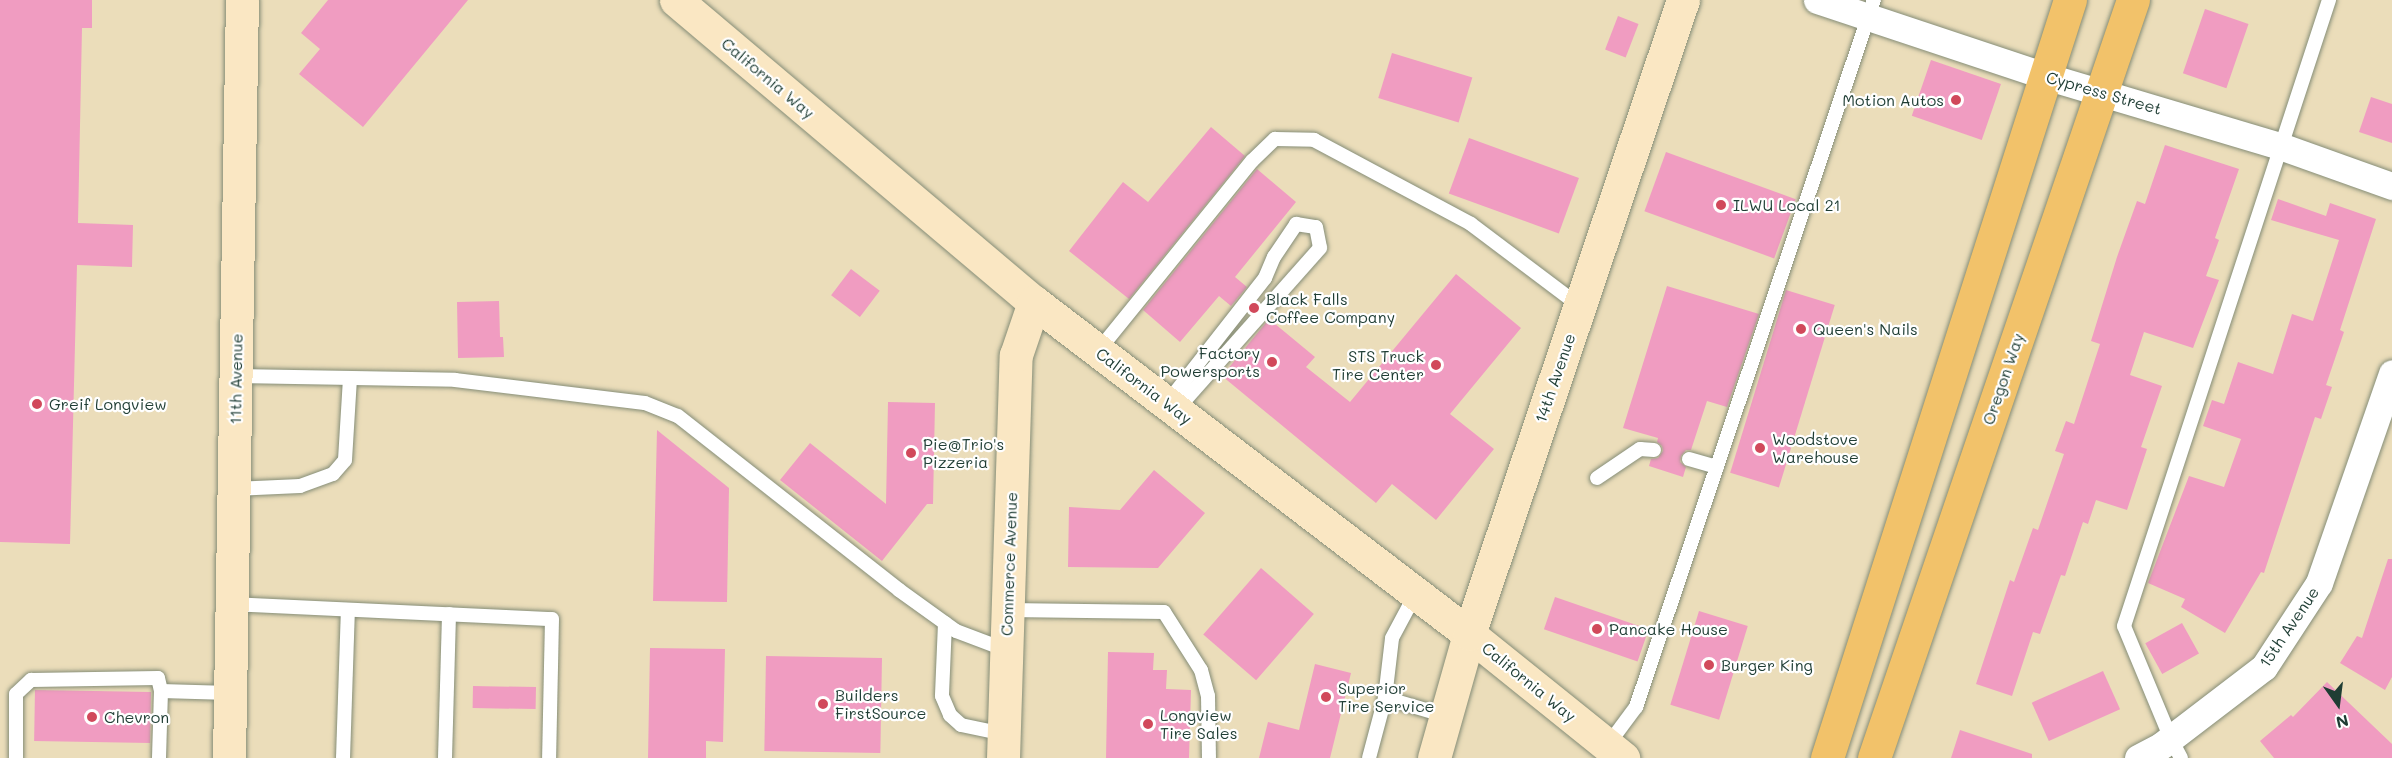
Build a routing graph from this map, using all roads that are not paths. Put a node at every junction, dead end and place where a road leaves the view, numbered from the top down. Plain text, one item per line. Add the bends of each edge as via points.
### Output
1 (242, 0) edge
2 (676, 0) edge
3 (1683, 0) edge
4 (1817, 0) edge
5 (2070, 0) edge
6 (2133, 0) edge
7 (2329, 0) edge
8 (1871, 8) edge
9 (2045, 76) junction
10 (2102, 91) junction
11 (2280, 146) junction
12 (2392, 186) edge
13 (1034, 302) junction
14 (1580, 306) junction
15 (1098, 351) junction
16 (2392, 374) edge
17 (236, 376) junction
18 (350, 378) junction
19 (1172, 407) junction
20 (1654, 450) dead end
21 (1689, 459) dead end
22 (1717, 467) junction
23 (1597, 478) dead end
24 (234, 489) junction
25 (1416, 593) junction
26 (232, 604) junction
27 (348, 610) junction
28 (1007, 610) junction
29 (449, 614) junction
30 (945, 622) junction
31 (1469, 633) junction
32 (1006, 650) junction
33 (161, 691) junction
34 (230, 693) junction
35 (1385, 698) junction
36 (1446, 716) junction
37 (1003, 746) edge
38 (2176, 748) edge
39 (1615, 752) edge
40 (16, 758) edge
41 (159, 758) edge
42 (228, 758) edge
43 (343, 758) edge
44 (444, 758) edge
45 (549, 758) edge
46 (1209, 758) edge
47 (1369, 758) edge
48 (1434, 758) edge
49 (1827, 758) edge
50 (1874, 758) edge
51 (2138, 758) edge

1 - 17 street, 11th Avenue
2 - 13 street, California Way
3 - 14 street, 14th Avenue
4 - 8 street, Cypress Street
5 - 9 main road
6 - 10 main road, Oregon Way
7 - 11 lane
8 - 9 street, Cypress Street
8 - 22 lane
9 - 10 street, Cypress Street
9 - 49 main road
10 - 11 street, Cypress Street
10 - 50 main road, Oregon Way
11 - 12 street, Cypress Street
11 - 38 lane via 2124,626
13 - 15 street, California Way
13 - 28 street, Commerce Avenue via 1016,355
14 - 15 lane via 1471,225 1314,140 1275,139 1252,161
14 - 31 street, 14th Avenue
15 - 19 street, California Way
16 - 38 street, 15th Avenue via 2319,583 2264,667
17 - 18 lane
17 - 24 street, 11th Avenue
18 - 24 lane via 345,460 333,474 300,486
18 - 30 lane via 467,381 645,404 678,416
19 - 19 lane via 1320,248 1316,227 1296,224 1265,278
19 - 25 street, California Way
20 - 23 lane via 1640,449
21 - 22 lane
22 - 39 lane via 1636,707
24 - 26 street, 11th Avenue
25 - 31 street, California Way
25 - 35 lane via 1392,638
26 - 27 lane
26 - 34 street, 11th Avenue
27 - 29 lane
27 - 43 lane
28 - 32 street, Commerce Avenue
28 - 46 lane via 1164,612 1201,670 1208,696
29 - 44 lane
29 - 45 lane via 552,619
30 - 32 lane via 956,631
30 - 37 lane via 942,696 950,715 961,725
31 - 36 street, 14th Avenue
31 - 39 street, California Way
32 - 37 street, Commerce Avenue
33 - 34 lane
33 - 40 lane via 158,678 31,680 16,694
33 - 41 lane
34 - 42 street, 11th Avenue
35 - 36 lane
35 - 47 lane
36 - 48 street, 14th Avenue
38 - 51 street, 15th Avenue

